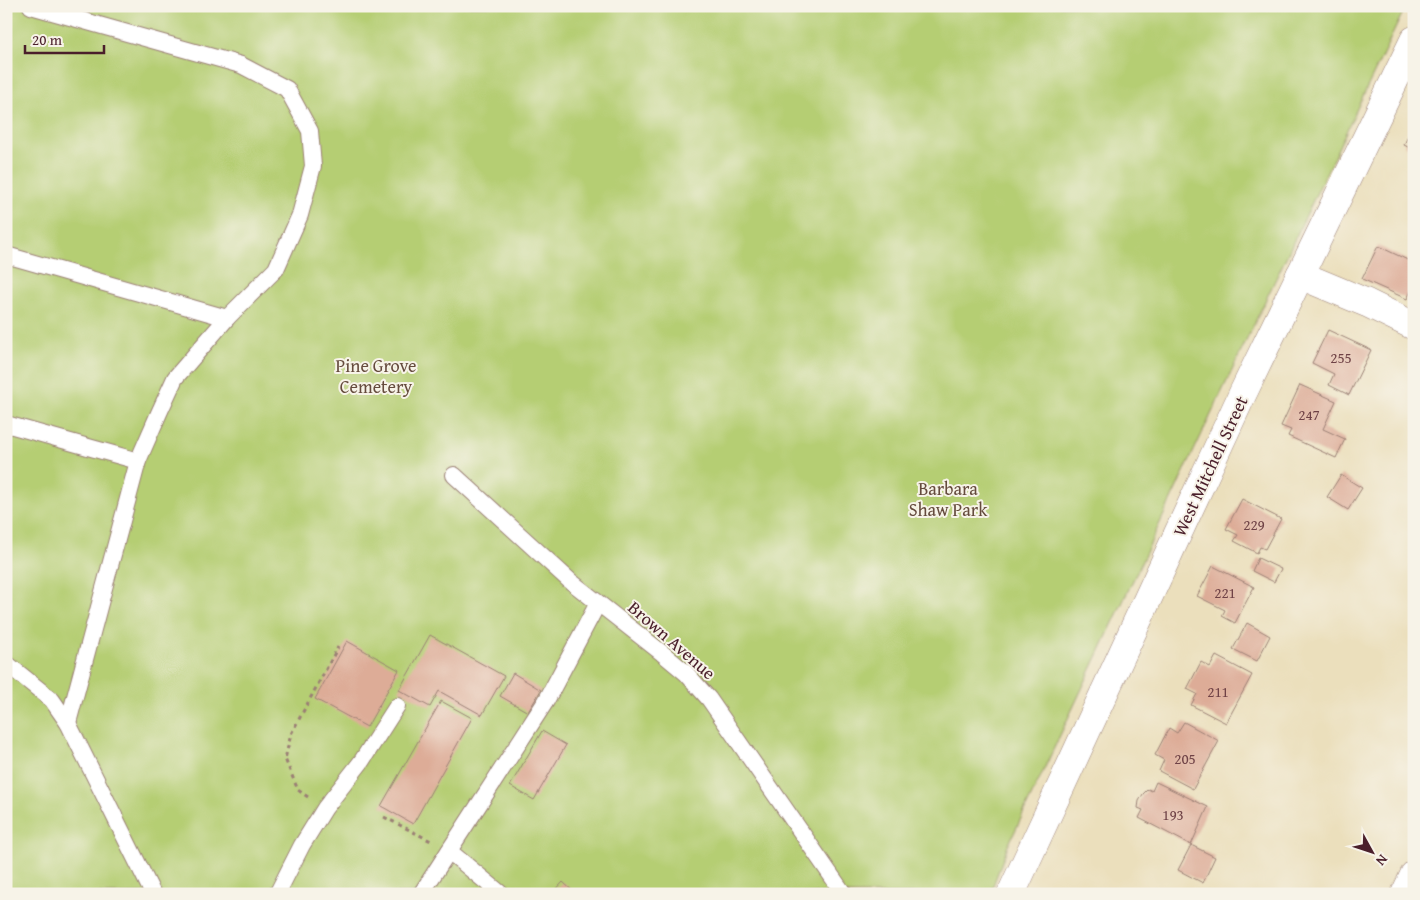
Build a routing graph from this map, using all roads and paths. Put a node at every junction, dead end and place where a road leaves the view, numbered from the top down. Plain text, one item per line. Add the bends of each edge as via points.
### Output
1 (31, 6) edge
2 (1414, 40) edge
3 (1407, 73) edge
4 (6, 255) edge
5 (1300, 276) junction
6 (226, 318) junction
7 (1414, 326) edge
8 (6, 424) edge
9 (138, 461) junction
10 (454, 475) dead end
11 (598, 603) junction
12 (338, 646) dead end
13 (6, 663) edge
14 (397, 706) dead end
15 (68, 723) junction
16 (324, 808) junction
17 (384, 816) dead end
18 (449, 850) junction
19 (1414, 875) edge
20 (152, 894) edge
21 (277, 894) edge
22 (421, 894) edge
23 (501, 894) edge
24 (844, 894) edge
25 (1011, 894) edge
26 (1405, 894) edge

1 - 6 lane via 241,65 287,89 310,131 313,166 300,215 276,269
2 - 3 street, West Mitchell Street
3 - 5 street, West Mitchell Street
4 - 6 lane
5 - 7 street
5 - 25 street, West Mitchell Street
6 - 9 lane via 175,378
8 - 9 lane
9 - 15 lane
10 - 11 lane, Brown Avenue
11 - 18 lane via 546,701
11 - 24 lane, Brown Avenue via 662,653 709,699
12 - 16 path via 291,734 285,759 298,790
13 - 15 lane via 52,700
14 - 16 lane via 361,762
15 - 20 lane
16 - 21 lane
17 - 18 path
18 - 22 lane
18 - 23 lane
19 - 26 street

